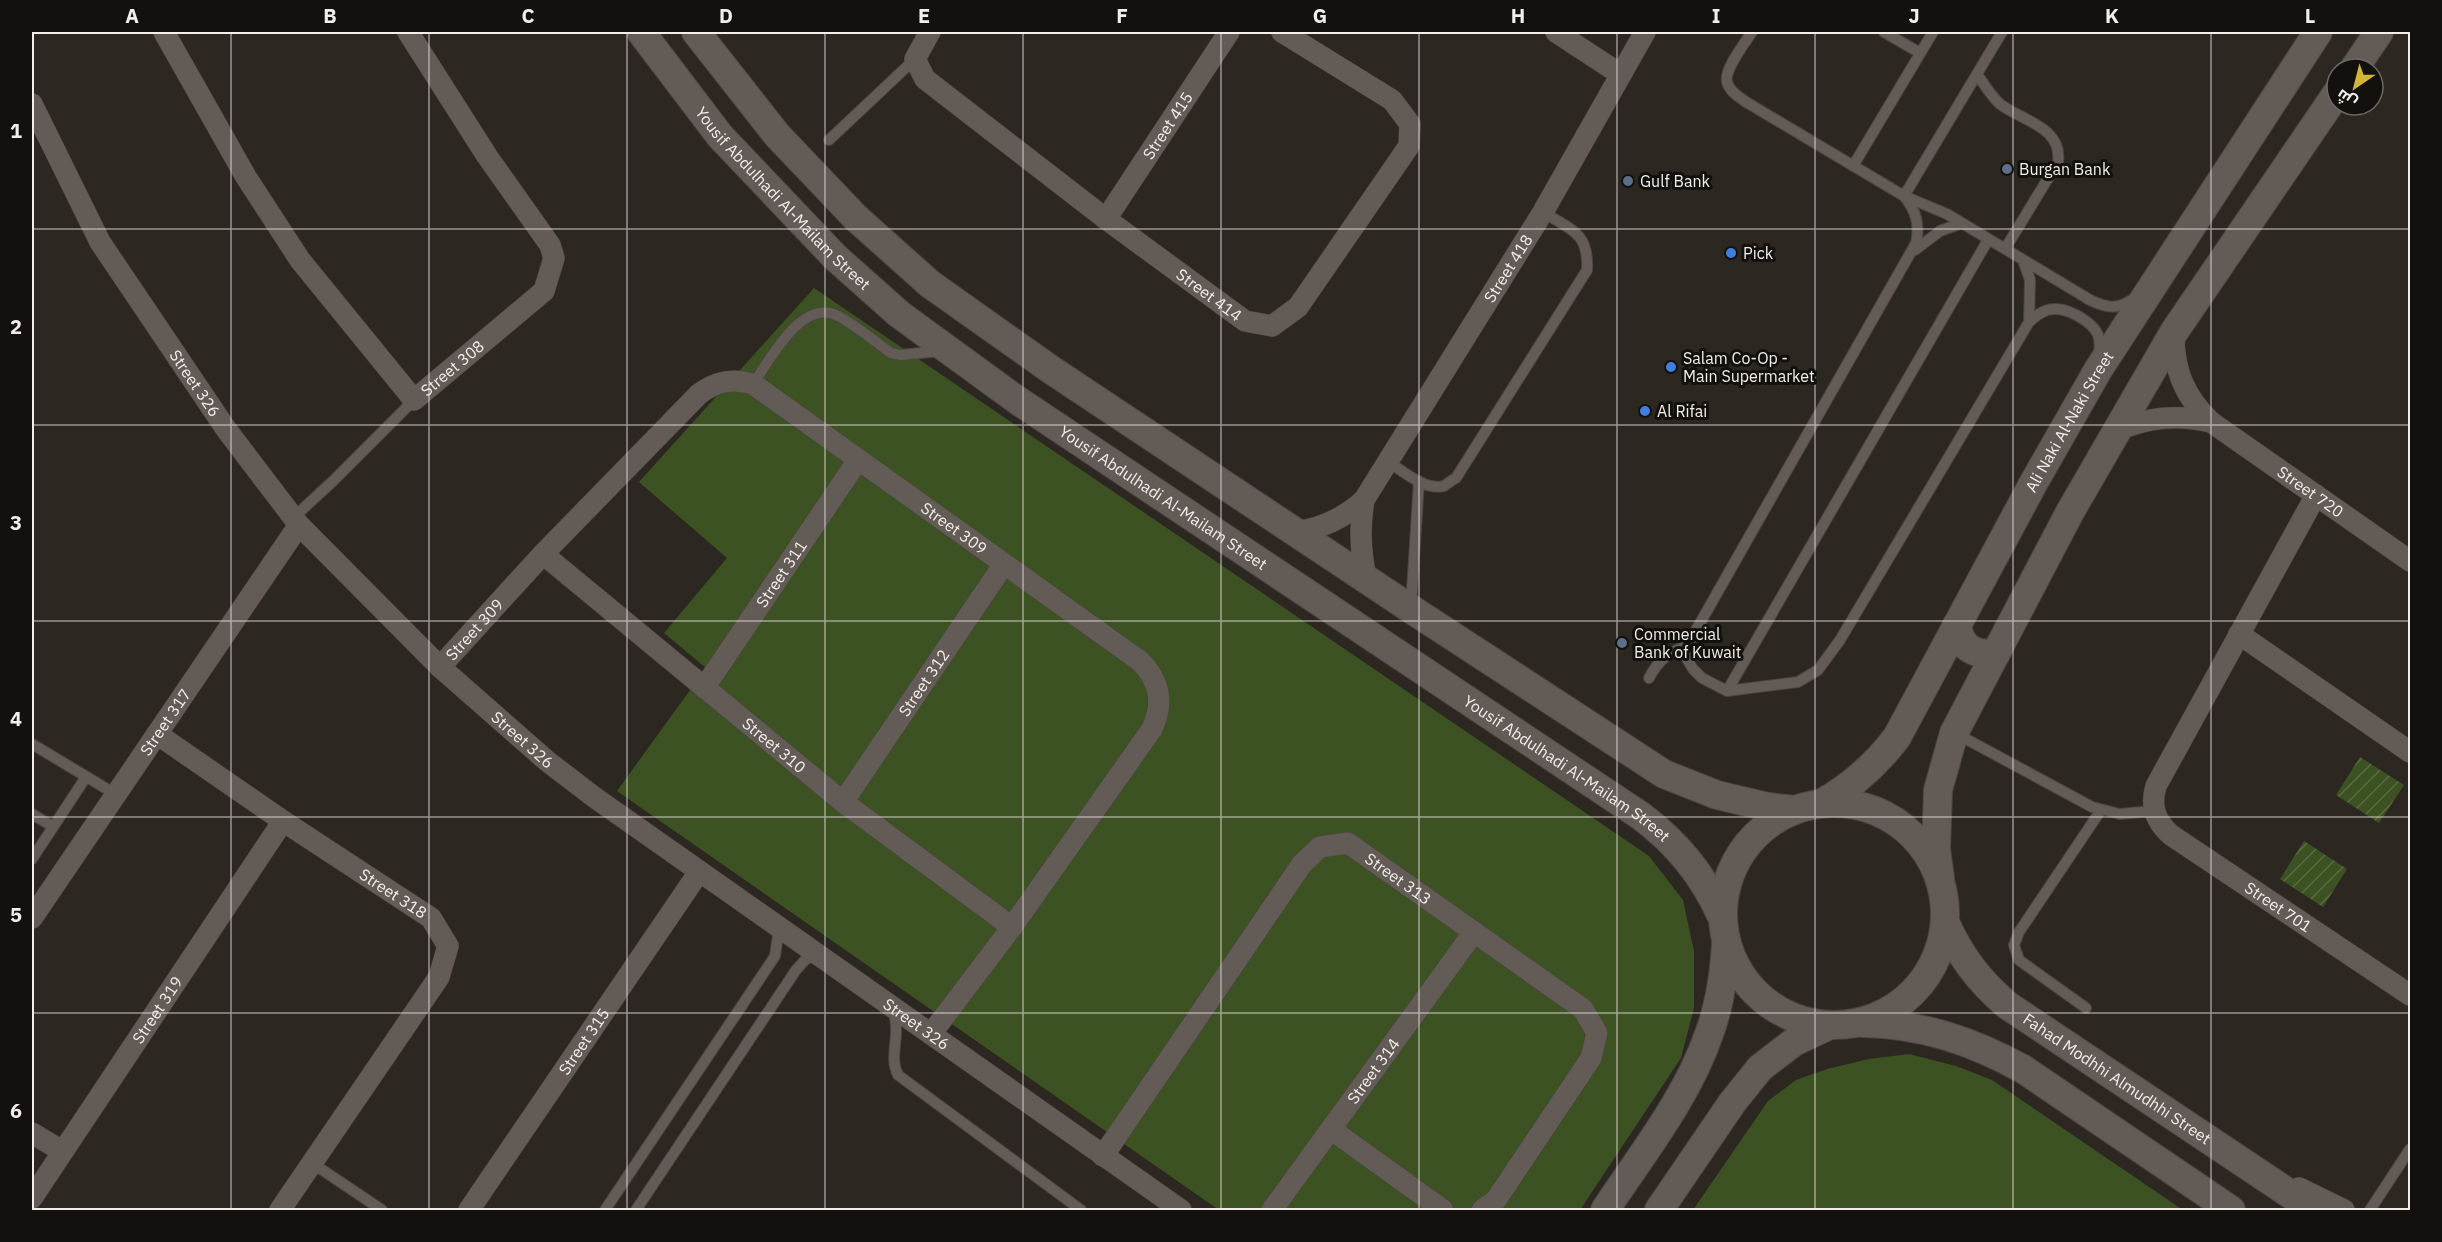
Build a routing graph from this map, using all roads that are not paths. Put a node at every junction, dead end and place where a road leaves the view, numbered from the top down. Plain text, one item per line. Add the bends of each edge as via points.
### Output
1 (164, 32) edge
2 (408, 32) edge
3 (641, 32) edge
4 (930, 32) edge
5 (1229, 32) edge
6 (1282, 32) edge
7 (1556, 32) edge
8 (1645, 32) edge
9 (1752, 32) edge
10 (1884, 32) edge
11 (1933, 32) edge
12 (2002, 32) edge
13 (2318, 32) edge
14 (2379, 32) edge
15 (703, 36) edge
16 (1920, 53) junction
17 (2362, 57) edge
18 (915, 59) junction
19 (1620, 74) junction
20 (1977, 74) junction
21 (32, 104) edge
22 (2325, 111) edge
23 (720, 136) junction
24 (829, 140) dead end
25 (1853, 166) junction
26 (1904, 196) junction
27 (1543, 212) junction
28 (1106, 219) junction
29 (1962, 223) junction
30 (1988, 240) junction
31 (2005, 249) junction
32 (1912, 253) junction
33 (901, 260) junction
34 (2023, 260) junction
35 (2155, 283) junction
36 (930, 284) junction
37 (899, 314) junction
38 (2029, 322) junction
39 (2174, 332) junction
40 (949, 350) junction
41 (2098, 370) junction
42 (753, 384) junction
43 (414, 400) junction
44 (2211, 422) junction
45 (2116, 431) junction
46 (858, 459) junction
47 (1387, 461) junction
48 (1419, 481) junction
49 (2316, 495) junction
50 (1364, 500) junction
51 (296, 521) junction
52 (1294, 532) junction
53 (543, 554) junction
54 (2410, 561) edge
55 (1004, 564) junction
56 (1367, 581) junction
57 (1411, 609) junction
58 (1957, 625) junction
59 (2239, 634) junction
60 (1687, 646) junction
61 (1996, 653) junction
62 (440, 667) junction
63 (1648, 678) dead end
64 (704, 688) junction
65 (1727, 691) junction
66 (1954, 733) junction
67 (157, 734) junction
68 (32, 744) edge
69 (2410, 752) edge
70 (86, 777) junction
71 (117, 795) junction
72 (843, 802) junction
73 (1808, 806) junction
74 (2101, 810) junction
75 (2153, 811) junction
76 (32, 814) edge
77 (283, 821) junction
78 (52, 826) junction
79 (32, 859) edge
80 (699, 872) junction
81 (1940, 878) junction
82 (1722, 917) junction
83 (32, 918) edge
84 (1945, 922) junction
85 (1012, 927) junction
86 (779, 928) junction
87 (1473, 932) junction
88 (1726, 945) junction
89 (817, 954) junction
90 (2410, 995) edge
91 (893, 1007) junction
92 (2086, 1008) dead end
93 (1858, 1023) junction
94 (1830, 1025) junction
95 (932, 1034) junction
96 (2098, 1066) junction
97 (2068, 1100) junction
98 (1332, 1130) junction
99 (32, 1133) edge
100 (2410, 1149) edge
101 (1644, 1150) junction
102 (62, 1151) junction
103 (1103, 1156) junction
104 (312, 1163) junction
105 (2259, 1174) junction
106 (1682, 1177) junction
107 (32, 1198) edge
108 (280, 1210) edge
109 (382, 1210) edge
110 (469, 1210) edge
111 (605, 1210) edge
112 (636, 1210) edge
113 (1082, 1210) edge
114 (1181, 1210) edge
115 (1272, 1210) edge
116 (1443, 1210) edge
117 (1482, 1210) edge
118 (1605, 1210) edge
119 (1659, 1210) edge
120 (2231, 1210) edge
121 (2314, 1210) edge
122 (2344, 1210) edge
123 (2370, 1210) edge

1 - 43 street, Street 308 via 246,177 300,260
2 - 43 street, Street 308 via 550,244 554,258 544,291
3 - 23 street, Yousif Abdulhadi Al-Mailam Street
4 - 18 street
5 - 28 street, Street 415
6 - 28 street, Street 414 via 1392,100 1410,124 1409,146 1298,307 1272,326 1245,321
7 - 19 street
8 - 19 street, Street 418
9 - 25 lane via 1728,71 1727,82 1732,92
10 - 16 lane
11 - 16 lane
12 - 20 lane
13 - 35 street, Ali Naki Al-Naki Street
14 - 17 street
15 - 33 street via 746,98 809,171
16 - 25 lane
18 - 24 lane
18 - 28 street, Street 414 via 925,80
19 - 27 street, Street 418
20 - 26 lane
20 - 31 lane via 1999,103 2047,131 2059,152 2058,162
21 - 51 street, Street 326 via 100,242 226,429
22 - 39 street
23 - 33 street via 867,273 884,276
23 - 37 street, Yousif Abdulhadi Al-Mailam Street via 835,257
25 - 26 lane
26 - 29 lane
26 - 32 lane via 1918,223
27 - 47 street, Street 418
27 - 48 lane via 1579,235 1586,246 1587,270 1456,478 1443,486
29 - 30 lane
29 - 32 lane via 1940,231
30 - 31 lane
30 - 65 lane
31 - 34 lane
32 - 60 lane
33 - 36 street
34 - 35 lane via 2108,308 2122,307
34 - 38 lane via 2030,280
35 - 41 street, Ali Naki Al-Naki Street
36 - 37 street via 909,292
36 - 52 street
37 - 40 street, Yousif Abdulhadi Al-Mailam Street
38 - 41 lane via 2039,313 2054,309 2068,311 2087,322 2097,333
38 - 65 lane via 1840,640 1818,670 1798,682
39 - 44 street, Street 720 via 2181,382
39 - 45 street
40 - 42 lane via 901,355 836,314 822,312 797,323
40 - 82 street, Yousif Abdulhadi Al-Mailam Street via 1017,400 1641,816 1681,850 1702,878
41 - 58 street, Ali Naki Al-Naki Street
42 - 46 street, Street 309
42 - 53 street, Street 309 via 725,381 699,394
43 - 51 lane
44 - 45 street, Street 720 via 2162,417
44 - 49 street, Street 720
45 - 61 street
46 - 55 street, Street 309
46 - 64 street, Street 311
47 - 48 lane
47 - 50 street, Street 418
48 - 57 lane
49 - 54 street, Street 720
49 - 59 street
50 - 52 street, Street 418 via 1332,522
50 - 56 street, Street 418 via 1360,549
51 - 62 street, Street 326
51 - 67 street, Street 317
52 - 56 street
53 - 62 street, Street 309
53 - 64 street, Street 310
55 - 72 street, Street 312
55 - 85 street, Street 309 via 1140,661 1156,680 1160,705 1152,729
56 - 57 street
57 - 73 street via 1664,774 1717,795 1768,807
58 - 61 street via 1961,640 1971,650
58 - 73 street, Ali Naki Al-Naki Street via 1906,722 1886,750 1858,778
59 - 69 street
59 - 75 street via 2156,786
60 - 63 lane via 1668,654
60 - 65 lane via 1687,659 1693,669
61 - 66 street
62 - 80 street, Street 326 via 547,761
64 - 72 street, Street 310
66 - 74 lane
66 - 81 street via 1938,790 1936,849
67 - 71 street, Street 317
67 - 77 street, Street 318
68 - 70 lane
70 - 71 lane
70 - 78 lane
71 - 83 street, Street 317
72 - 85 street, Street 310
73 - 81 street via 1847,803 1893,820 1913,836
73 - 82 street, Ali Naki Al-Naki Street via 1770,822 1749,841 1731,872
74 - 75 lane via 2130,814
74 - 92 lane via 2014,945 2024,964
75 - 90 street, Street 701 via 2171,835
76 - 78 lane
77 - 102 street, Street 319
77 - 104 street, Street 318 via 431,918 448,946 439,977
78 - 79 lane
80 - 86 street, Street 326
80 - 110 street, Street 315
81 - 84 street
82 - 88 street
84 - 93 street via 1939,950 1927,976 1908,997 1884,1013
84 - 96 street, Fahad Modhhi Almudhhi Street via 1964,959 1991,992
85 - 95 street, Street 309
86 - 89 street, Street 326
86 - 111 lane via 775,956
87 - 98 street, Street 314
87 - 103 street, Street 313 via 1348,843 1320,847 1302,864
87 - 117 street, Street 313 via 1583,1009 1597,1033 1590,1058 1496,1200
88 - 94 street via 1737,970 1777,1010 1802,1021
88 - 101 street via 1720,995 1709,1034 1687,1084
89 - 91 street, Street 326
89 - 112 lane via 796,970
91 - 95 street, Street 326
91 - 113 lane via 893,1056 898,1075
93 - 94 street
93 - 97 street via 1916,1027 1971,1043 2023,1069
94 - 106 street via 1794,1042 1760,1068
95 - 103 street, Street 326
96 - 97 street via 2074,1078
96 - 105 street, Fahad Modhhi Almudhhi Street
97 - 120 street
98 - 115 street, Street 314
98 - 116 street
99 - 102 street
100 - 123 lane
101 - 106 street via 1668,1158
101 - 118 street
102 - 107 street, Street 319
103 - 114 street, Street 326
104 - 108 street, Street 318
104 - 109 lane
105 - 121 street, Fahad Modhhi Almudhhi Street
105 - 122 street
106 - 119 street

